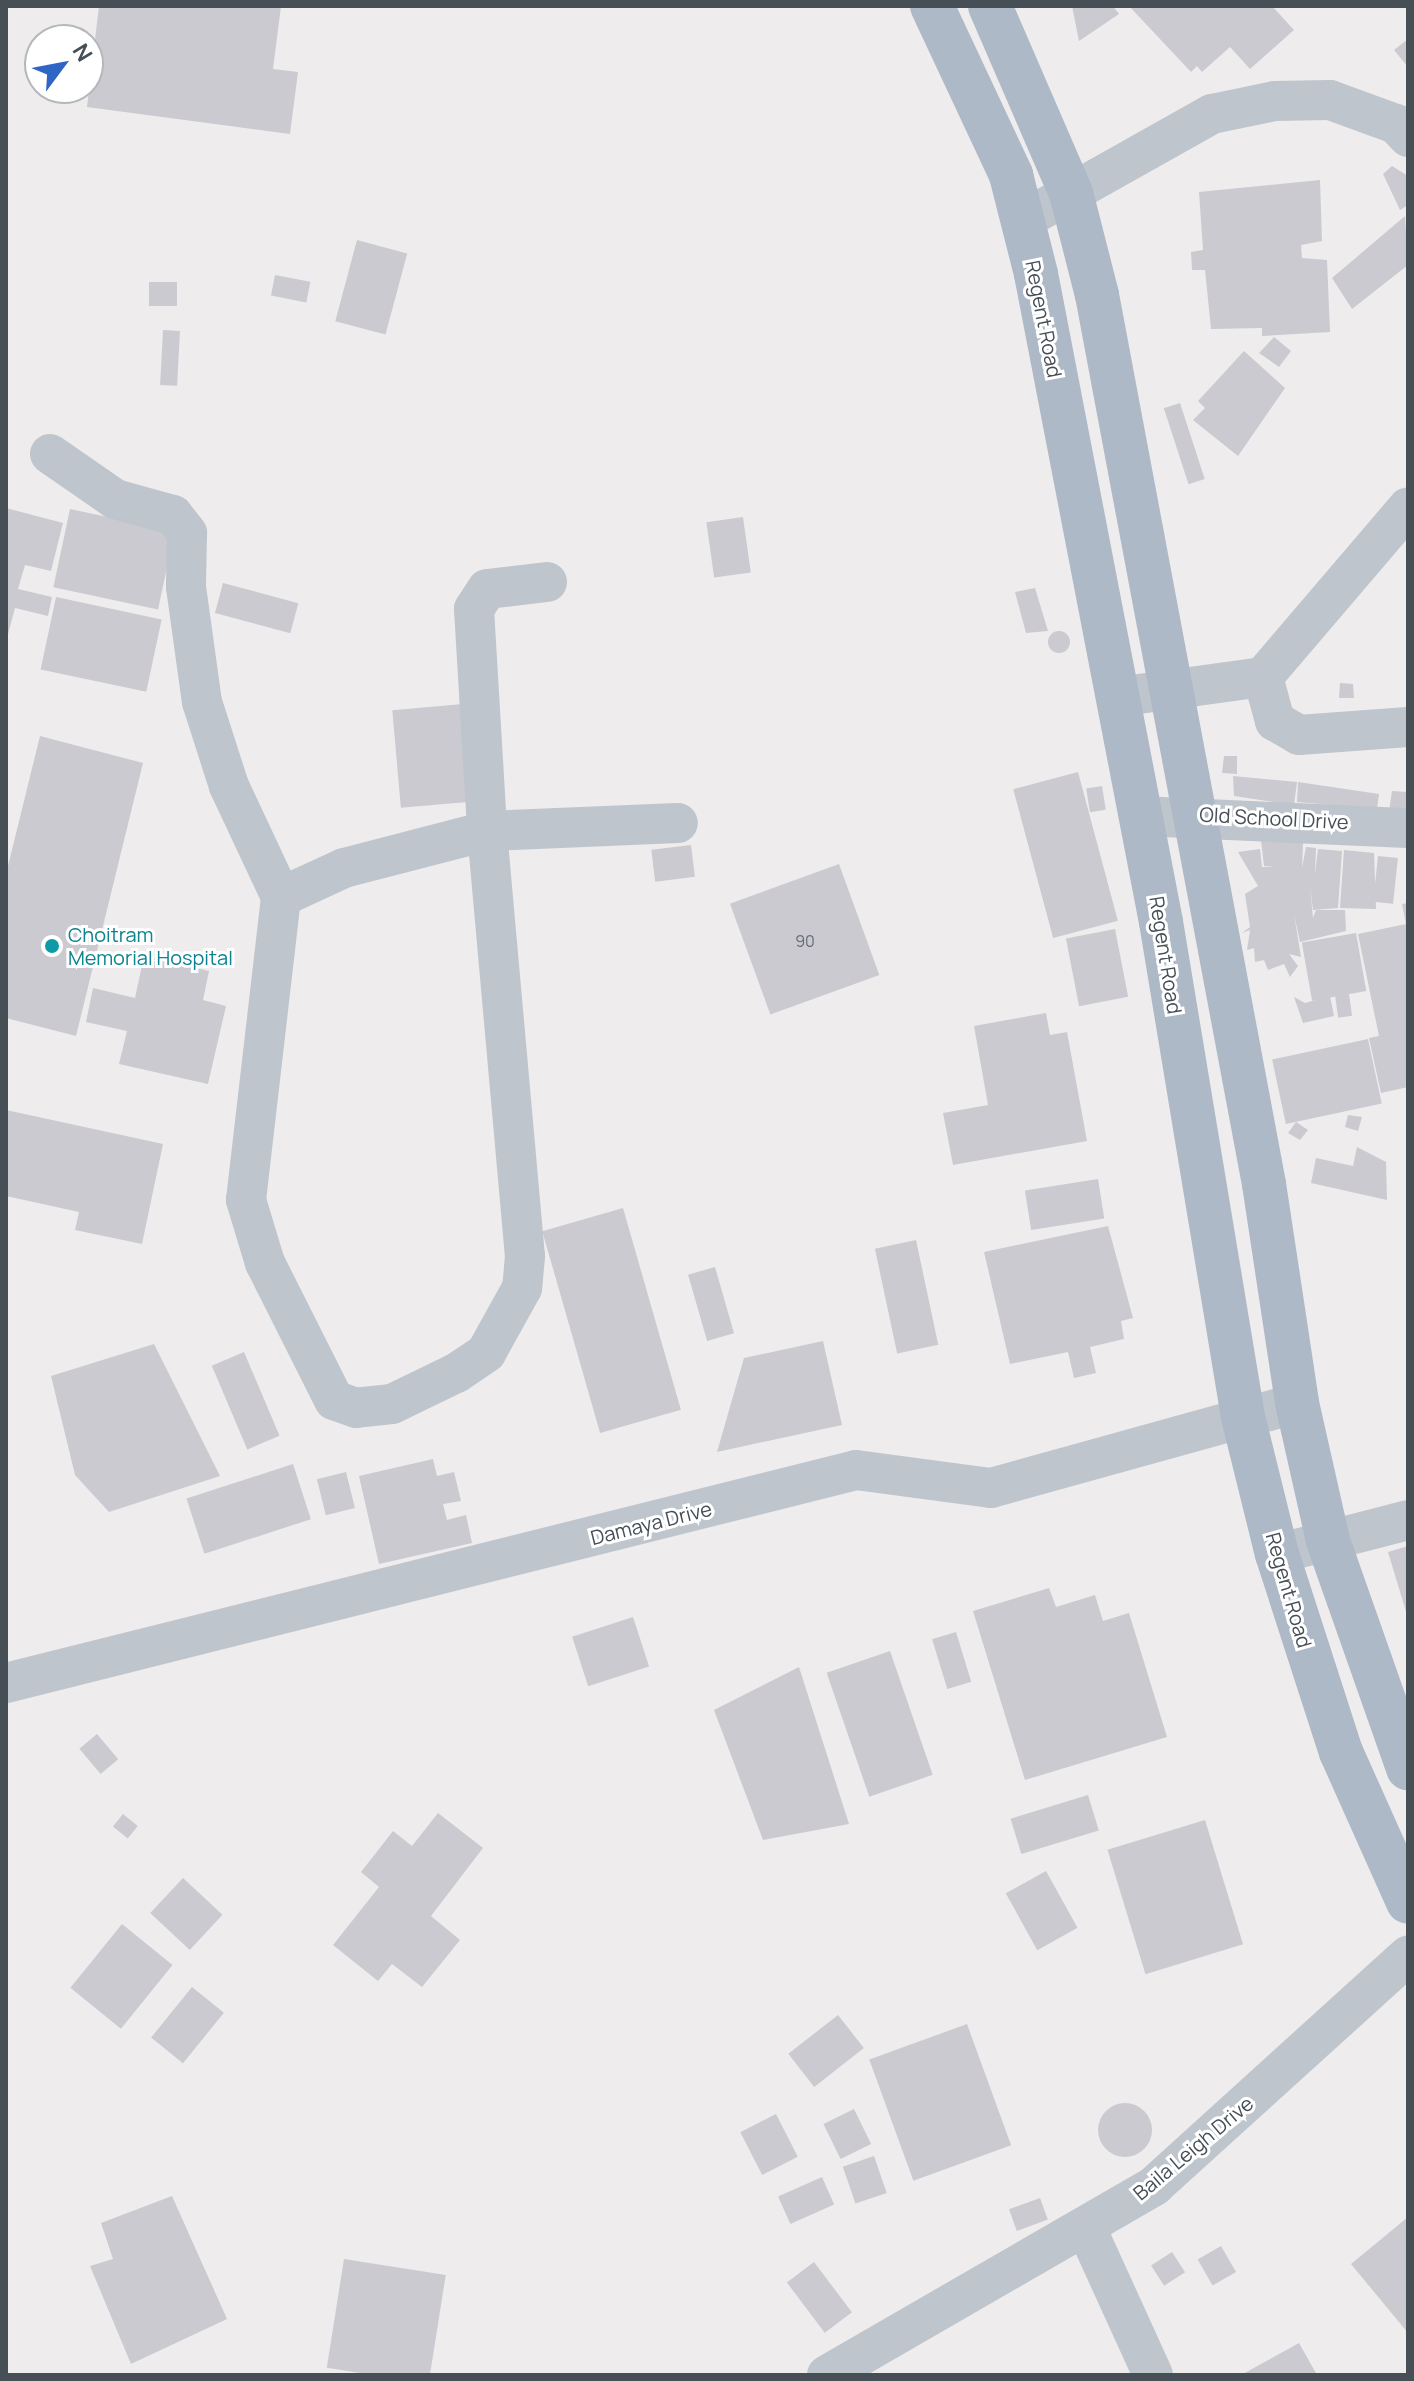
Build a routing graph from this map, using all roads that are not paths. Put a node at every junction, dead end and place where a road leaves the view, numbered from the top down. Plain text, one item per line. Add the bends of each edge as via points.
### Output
1 (932, 6) edge
2 (990, 6) edge
3 (1408, 137) edge
4 (1071, 193) junction
5 (1023, 220) junction
6 (50, 454) dead end
7 (1408, 507) edge
8 (547, 582) dead end
9 (1263, 677) junction
10 (1167, 692) junction
11 (1117, 697) junction
12 (1408, 727) edge
13 (1190, 814) junction
14 (1141, 816) junction
15 (678, 823) dead end
16 (1408, 828) edge
17 (487, 831) junction
18 (281, 897) junction
19 (1297, 1403) junction
20 (1243, 1417) junction
21 (1408, 1520) edge
22 (1328, 1541) junction
23 (1277, 1554) junction
24 (6, 1683) edge
25 (1408, 1768) edge
26 (1408, 1902) edge
27 (1408, 1956) edge
28 (1087, 2230) junction
29 (827, 2375) edge
30 (1153, 2375) edge

1 - 5 main road, Regent Road via 982,105
2 - 4 main road
3 - 4 street via 1396,124 1330,100 1275,101 1212,114
4 - 5 street
4 - 10 main road via 1116,381
5 - 11 main road, Regent Road
6 - 18 street via 115,499 173,515 187,533 186,587 202,702 229,786
7 - 9 street
8 - 17 street via 487,589 474,609
9 - 10 street
9 - 12 street via 1275,721 1299,735
10 - 11 street
10 - 13 main road
11 - 14 main road, Regent Road
13 - 14 street, Old School Drive
13 - 16 street, Old School Drive
13 - 19 main road via 1264,1184
14 - 20 main road, Regent Road
15 - 17 street
17 - 18 street via 344,868
17 - 18 street via 521,1200 522,1288 486,1353 392,1404 356,1408 334,1400 265,1263 246,1200
19 - 20 street, Damaya Drive
19 - 22 main road
20 - 23 main road, Regent Road
20 - 24 street, Damaya Drive via 991,1488 856,1470
21 - 22 street
22 - 23 street
22 - 25 main road
23 - 26 main road, Regent Road via 1341,1752
27 - 28 street, Baila Leigh Drive via 1154,2186
28 - 29 street, Baila Leigh Drive
28 - 30 street

